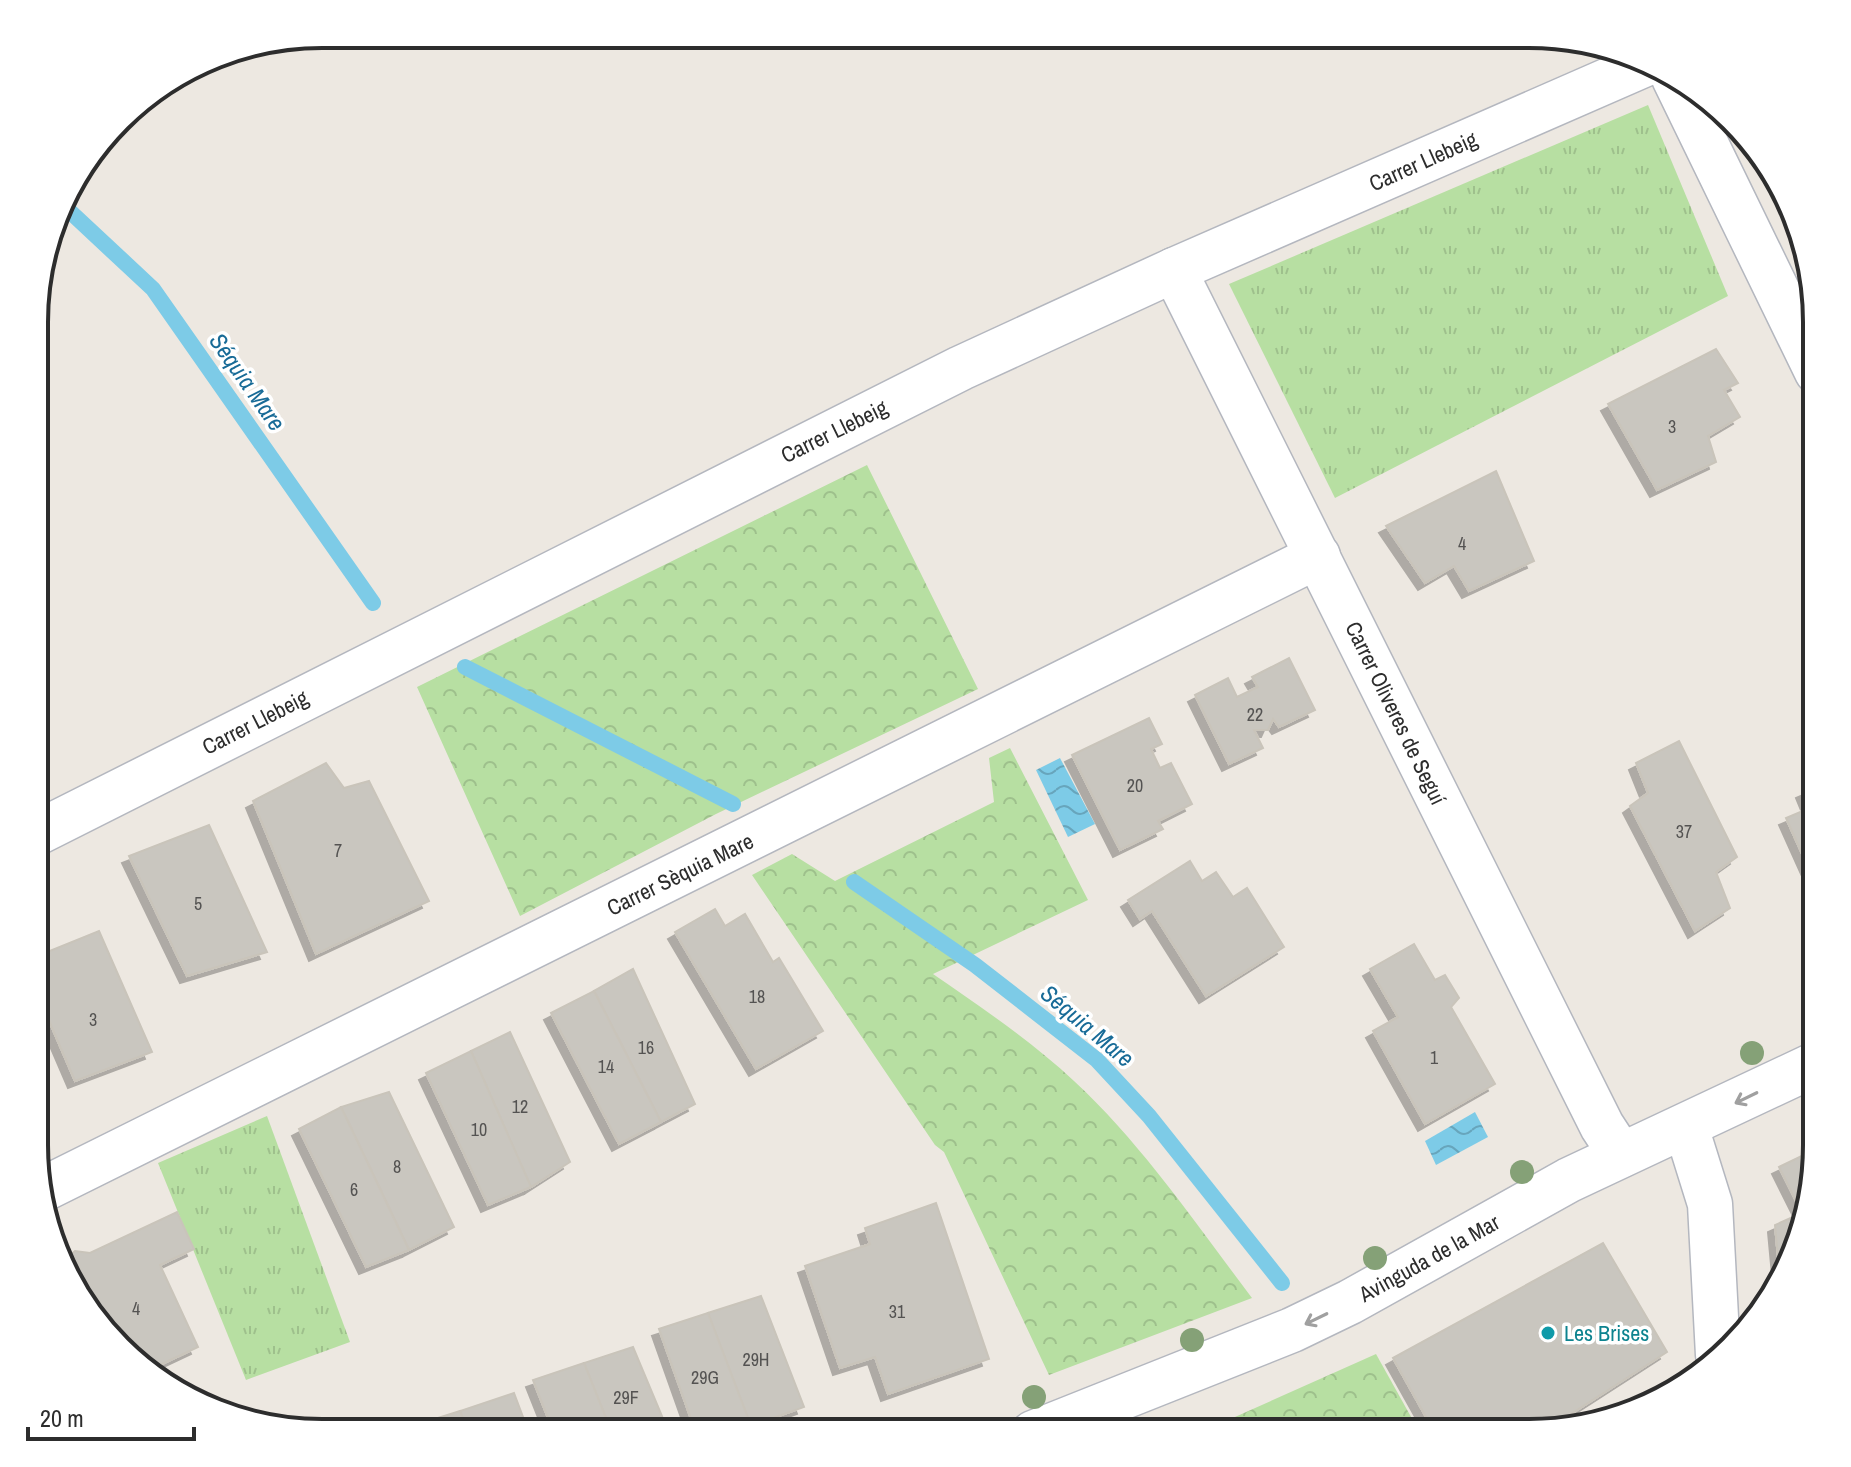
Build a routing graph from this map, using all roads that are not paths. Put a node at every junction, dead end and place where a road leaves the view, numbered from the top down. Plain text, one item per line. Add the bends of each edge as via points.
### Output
1 (1634, 69) edge
2 (1683, 95) edge
3 (1174, 270) junction
4 (1803, 334) edge
5 (1318, 556) junction
6 (49, 827) edge
7 (1802, 1071) edge
8 (1686, 1127) junction
9 (1621, 1155) junction
10 (52, 1185) edge
11 (1717, 1344) edge
12 (1069, 1419) edge

1 - 3 street, Carrer Llebeig
2 - 4 street
3 - 5 street, Carrer Oliveres de Seguí
3 - 6 street, Carrer Llebeig via 946,375
5 - 9 street, Carrer Oliveres de Seguí via 1594,1112
5 - 10 street, Carrer Sèquia Mare
7 -> 8 street, Avinguda de la Mar
8 - 9 street, Avinguda de la Mar
8 - 11 street via 1710,1204
9 -> 12 street, Avinguda de la Mar via 1292,1330

